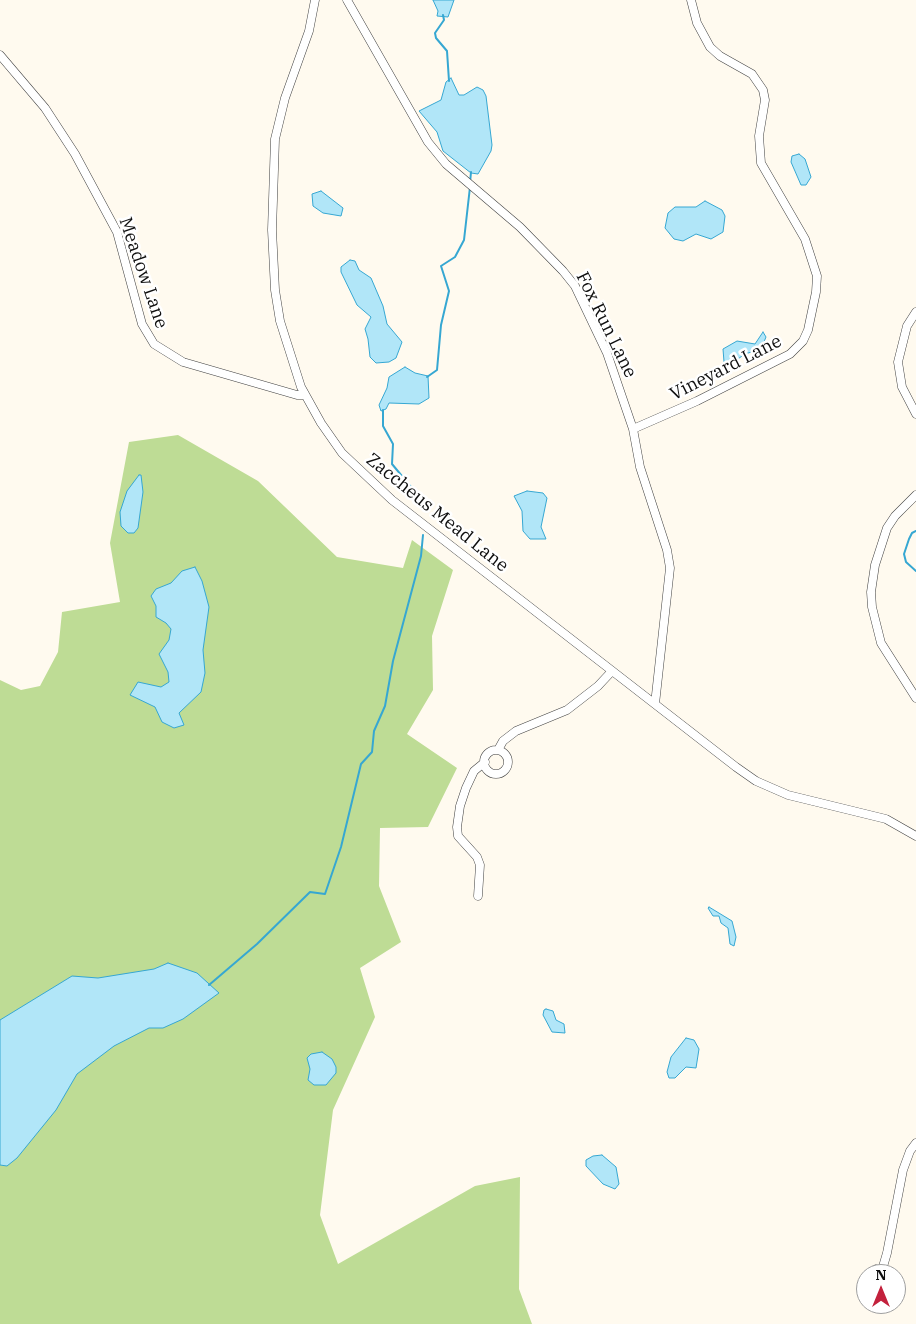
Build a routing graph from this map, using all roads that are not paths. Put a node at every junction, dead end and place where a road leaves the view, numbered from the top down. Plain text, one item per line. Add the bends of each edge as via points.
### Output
1 (315, 0) edge
2 (347, 0) edge
3 (691, 0) edge
4 (0, 55) edge
5 (916, 312) edge
6 (304, 395) junction
7 (916, 414) edge
8 (633, 429) junction
9 (916, 495) edge
10 (612, 671) junction
11 (916, 698) edge
12 (655, 704) junction
13 (498, 750) junction
14 (485, 762) junction
15 (915, 834) edge
16 (478, 896) dead end
17 (916, 1142) edge
18 (886, 1264) edge

1 - 6 street, Zaccheus Mead Lane via 309,31 280,115 272,191 277,308
2 - 8 street, Fox Run Lane via 428,142 446,164 520,226 575,286 607,353
3 - 8 street, Vineyard Lane via 697,22 710,48 752,74 763,90 761,163 805,238 817,276 816,292 808,330 803,341 790,354
4 - 6 street, Meadow Lane via 46,108 75,154 120,241 142,324 154,344 183,362
5 - 7 street via 907,326 898,368 902,387
6 - 10 street, Zaccheus Mead Lane via 342,453 367,479
8 - 12 street, Fox Run Lane via 640,467 670,568
9 - 11 street via 887,528 872,580 872,607 881,643
10 - 12 street, Zaccheus Mead Lane
10 - 13 street via 567,710 516,731 503,740
12 - 15 street, Zaccheus Mead Lane via 736,767 771,789 886,819
13 - 14 street via 490,752
13 - 14 street via 507,756 506,769 492,773
14 - 16 street via 474,772 466,788 456,827 458,836 480,865
17 - 18 street via 903,1170

